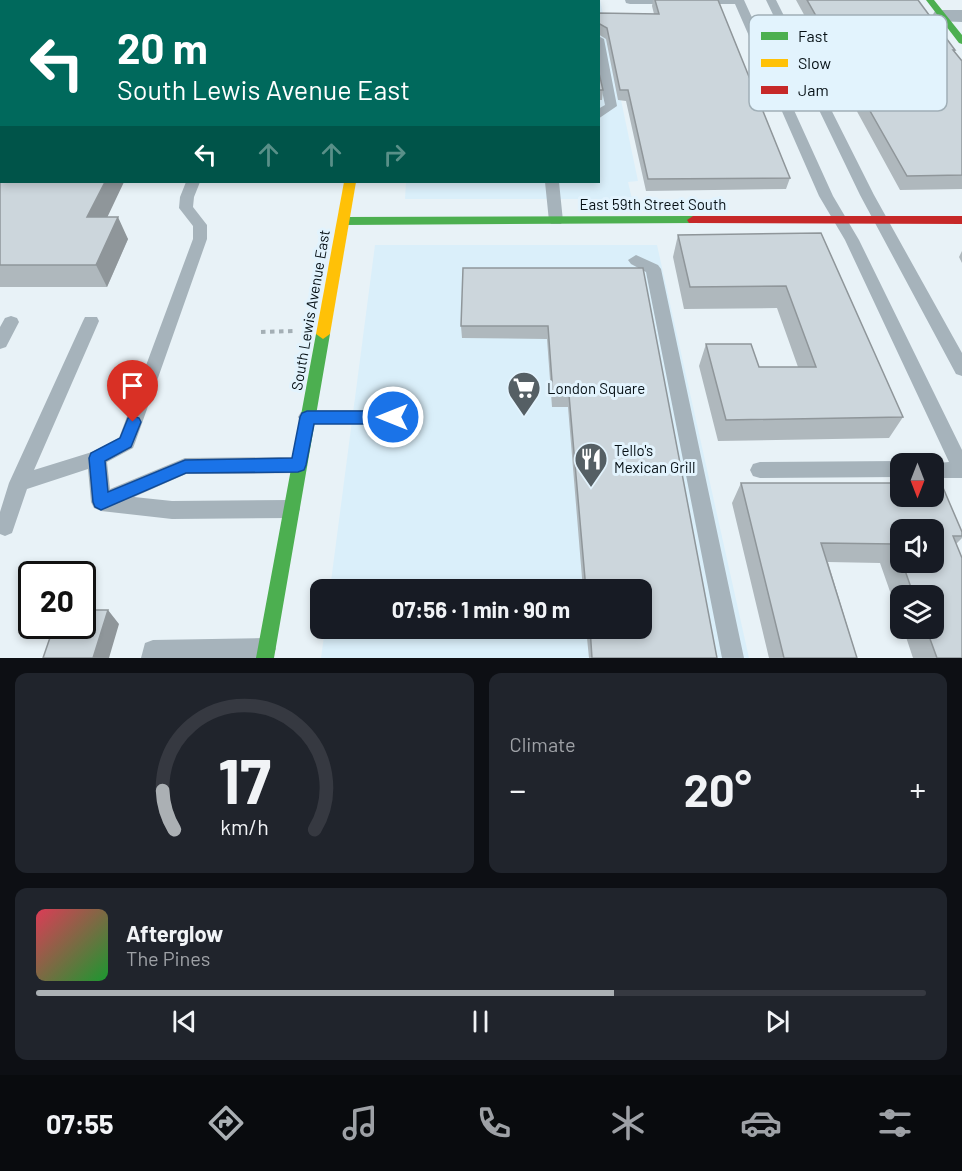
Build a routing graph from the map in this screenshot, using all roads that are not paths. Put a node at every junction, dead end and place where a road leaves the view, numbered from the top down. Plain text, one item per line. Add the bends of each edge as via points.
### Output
1 (738, 0) edge
2 (771, 0) edge
3 (630, 1) edge
4 (778, 15) edge
5 (749, 24) edge
6 (600, 49) edge
7 (788, 111) edge
8 (826, 111) edge
9 (600, 114) edge
10 (193, 183) edge
11 (350, 183) edge
12 (552, 183) edge
13 (841, 220) junction
14 (881, 220) junction
15 (962, 220) edge
16 (556, 221) junction
17 (343, 222) junction
18 (636, 260) dead end
19 (90, 321) dead end
20 (11, 322) dead end
21 (0, 343) edge
22 (962, 369) edge
23 (307, 417) junction
24 (393, 417) dead end
25 (97, 458) junction
26 (298, 465) junction
27 (890, 469) edge
28 (759, 470) dead end
29 (944, 470) edge
30 (962, 470) edge
31 (19, 483) junction
32 (101, 502) junction
33 (290, 509) junction
34 (5, 527) dead end
35 (266, 653) edge
36 (152, 658) edge
37 (733, 658) edge

1 - 3 lane
1 - 5 lane
2 - 4 lane
6 - 9 lane via 611,106
7 - 13 lane
8 - 14 lane
10 - 25 lane via 186,208 200,225 200,239 126,442
11 - 17 street, South Lewis Avenue East
12 - 16 lane
13 - 14 street, East 59th Street South
13 - 16 street, East 59th Street South
13 - 30 lane
14 - 15 street, East 59th Street South
14 - 22 lane
16 - 17 street, East 59th Street South
17 - 23 street, South Lewis Avenue East
18 - 37 lane via 653,269
19 - 31 lane
20 - 21 lane
23 - 24 lane
23 - 26 street, South Lewis Avenue East
25 - 31 lane
25 - 32 lane
26 - 32 lane via 185,466
26 - 33 street, South Lewis Avenue East
27 - 28 lane
29 - 30 lane
31 - 34 lane
32 - 33 lane via 172,510
33 - 35 street, South Lewis Avenue East
35 - 36 lane via 153,651

